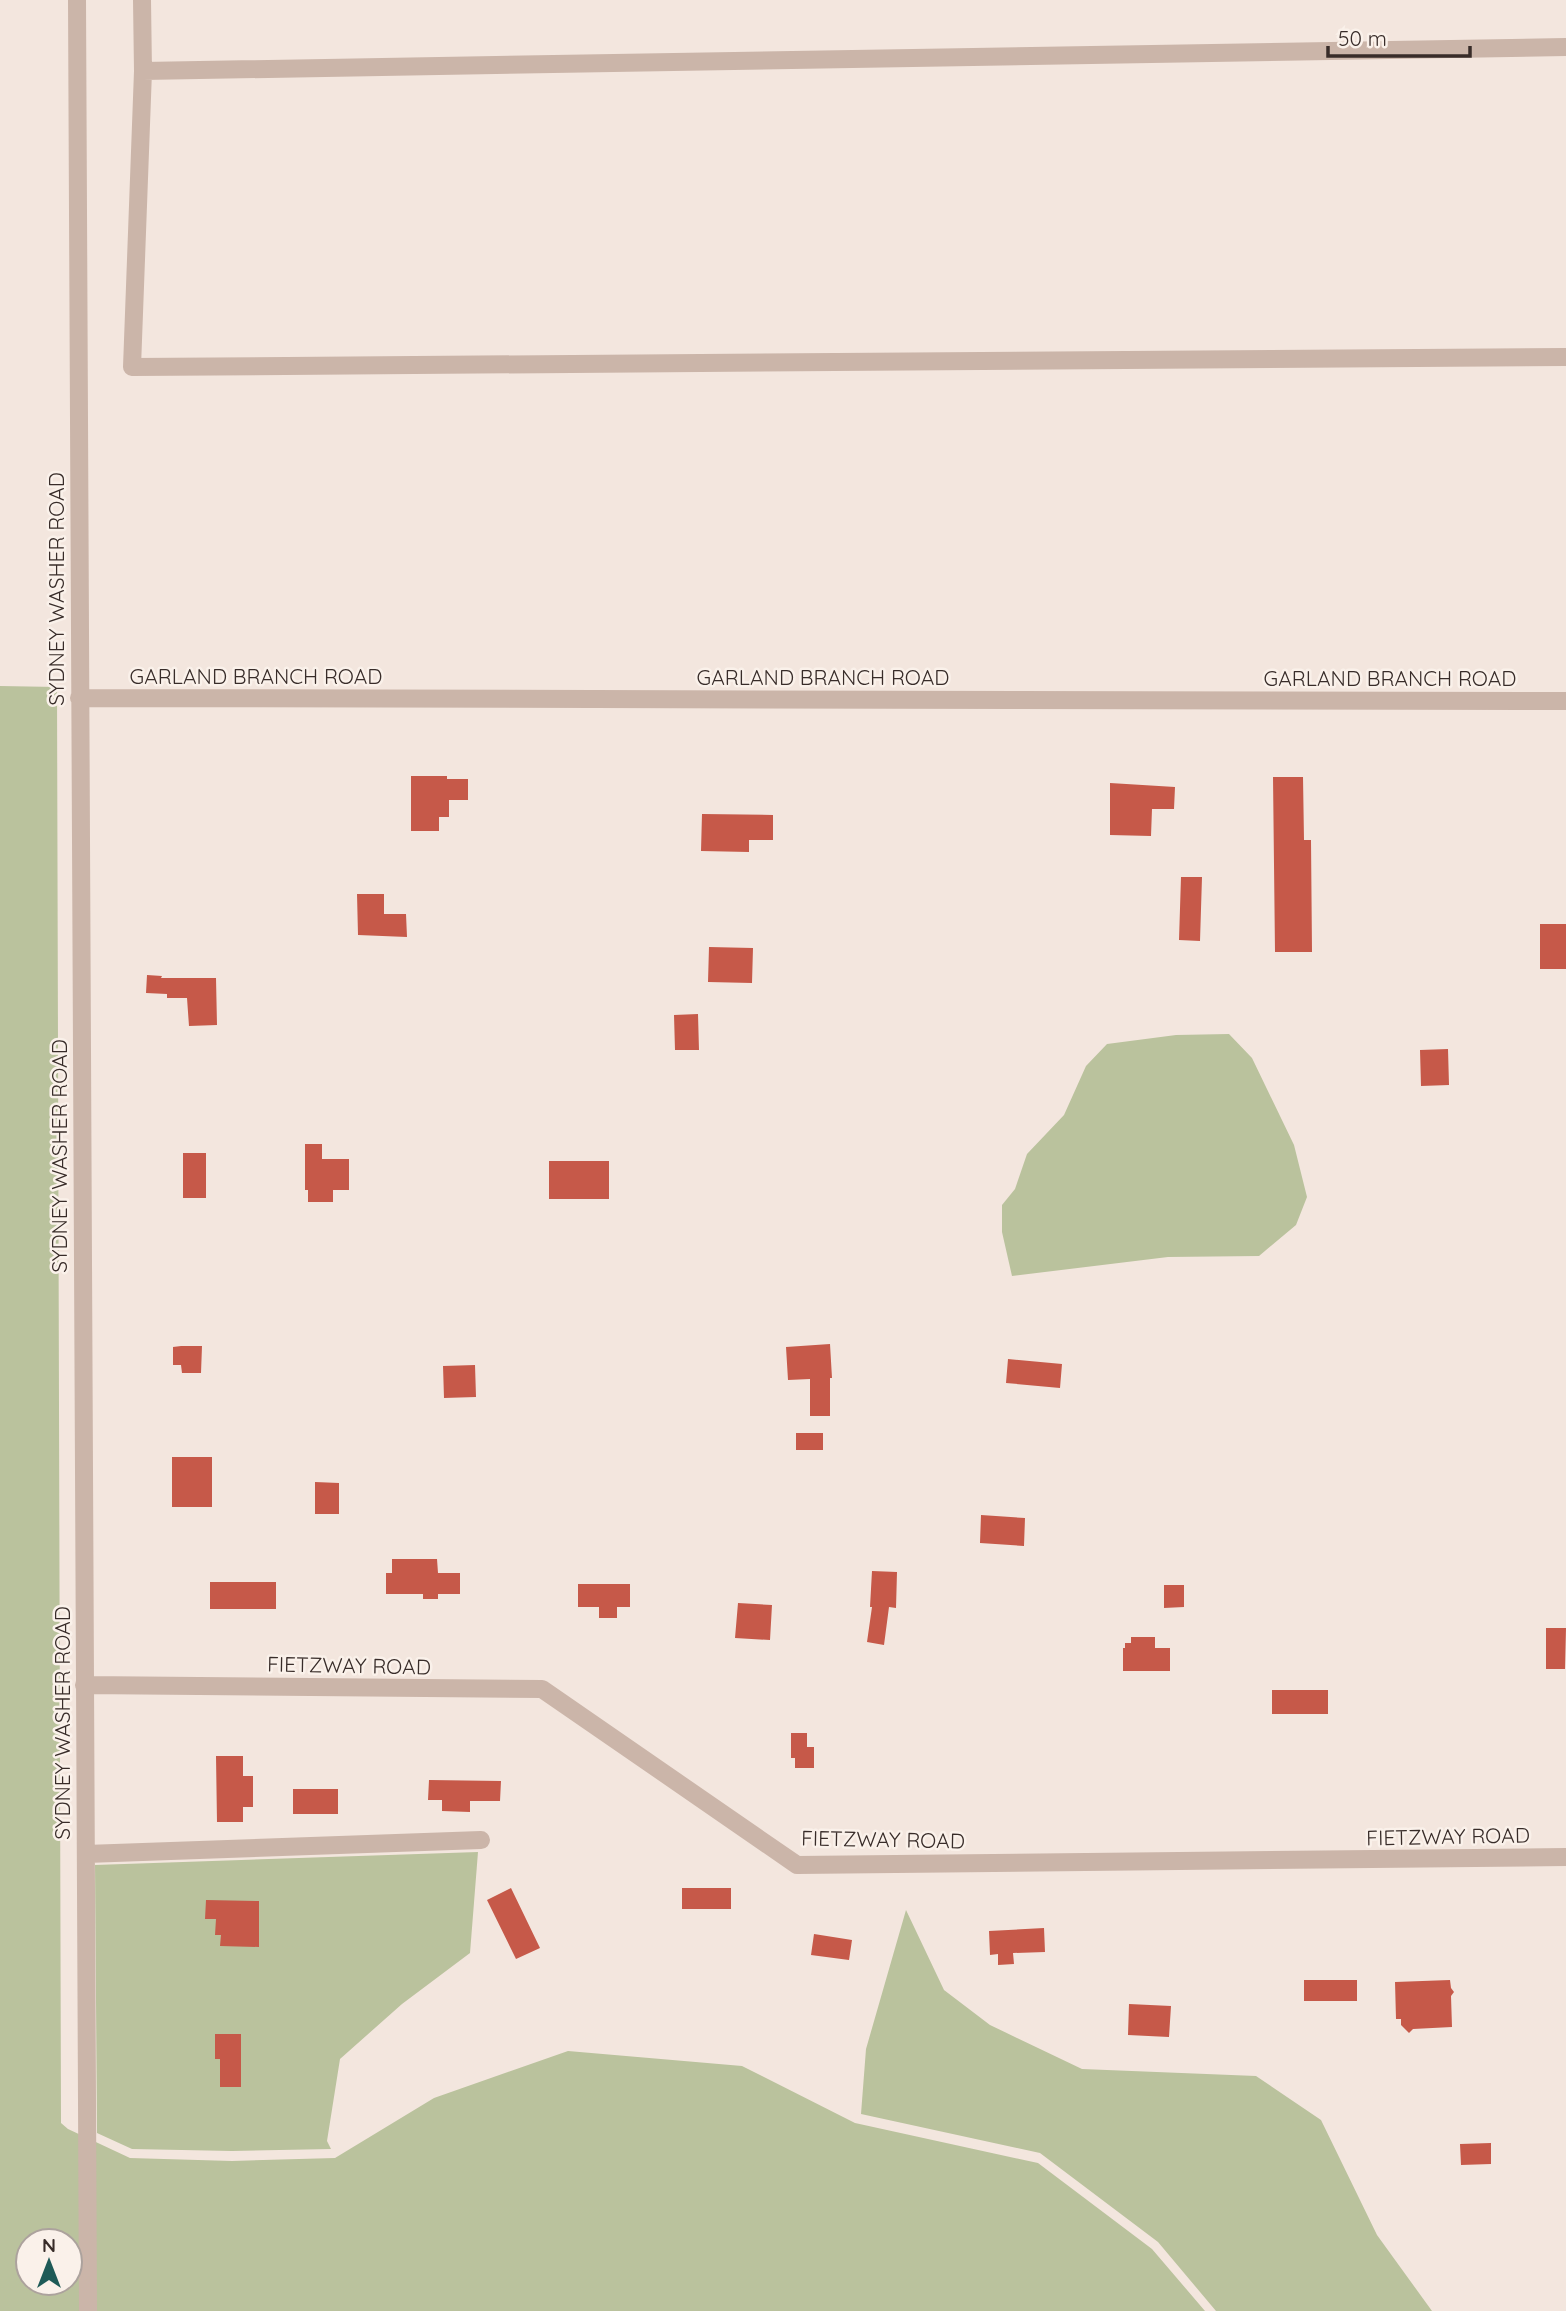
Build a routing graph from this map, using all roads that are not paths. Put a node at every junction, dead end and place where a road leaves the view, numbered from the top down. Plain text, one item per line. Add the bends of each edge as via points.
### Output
1 (77, 0) edge
2 (142, 0) edge
3 (1566, 47) edge
4 (143, 71) junction
5 (1566, 357) edge
6 (79, 698) junction
7 (1566, 701) edge
8 (85, 1685) junction
9 (481, 1840) dead end
10 (86, 1854) junction
11 (1566, 1857) edge
12 (88, 2311) edge

1 - 6 street, SYDNEY WASHER ROAD
2 - 4 street
3 - 4 street
4 - 5 street via 132,367
6 - 7 street, GARLAND BRANCH ROAD
6 - 8 street, SYDNEY WASHER ROAD
8 - 10 street, SYDNEY WASHER ROAD
8 - 11 street, FIETZWAY ROAD via 542,1689 797,1865
9 - 10 street
10 - 12 street, SYDNEY WASHER ROAD

